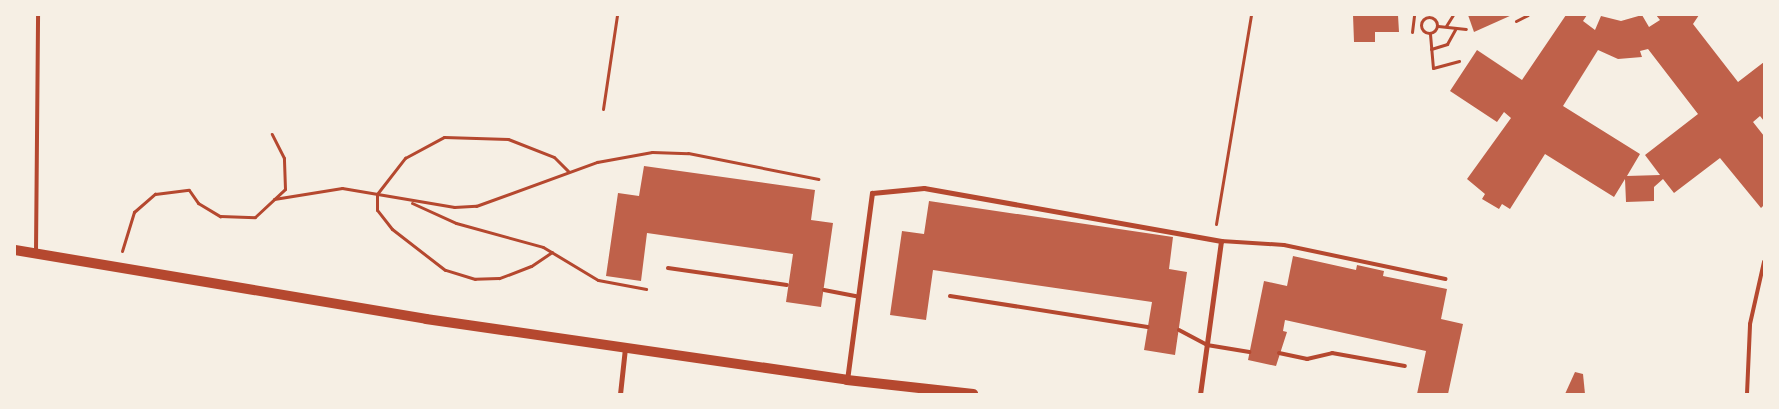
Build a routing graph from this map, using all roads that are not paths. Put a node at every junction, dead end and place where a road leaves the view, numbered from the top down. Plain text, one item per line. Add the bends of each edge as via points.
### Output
1 (38, 15) edge
2 (1221, 241) junction
3 (15, 250) edge
4 (36, 255) junction
5 (1764, 262) edge
6 (668, 268) dead end
7 (1445, 279) dead end
8 (787, 285) dead end
9 (824, 290) dead end
10 (856, 296) junction
11 (950, 296) dead end
12 (1148, 327) dead end
13 (1179, 330) dead end
14 (1207, 345) junction
15 (625, 348) junction
16 (1249, 352) dead end
17 (1278, 352) dead end
18 (1405, 366) dead end
19 (847, 380) junction
20 (620, 394) edge
21 (973, 394) edge
22 (1200, 394) edge
23 (1747, 394) edge

1 - 4 lane
2 - 7 lane via 1284,245
2 - 10 street via 924,188 872,193
2 - 14 street
3 - 4 main road
4 - 15 main road
5 - 23 lane via 1750,324
6 - 8 lane
9 - 10 lane
10 - 19 street
11 - 12 lane
13 - 14 lane
14 - 16 lane
14 - 22 street
15 - 19 main road
15 - 20 street
17 - 18 lane via 1307,359 1332,353
19 - 21 main road

